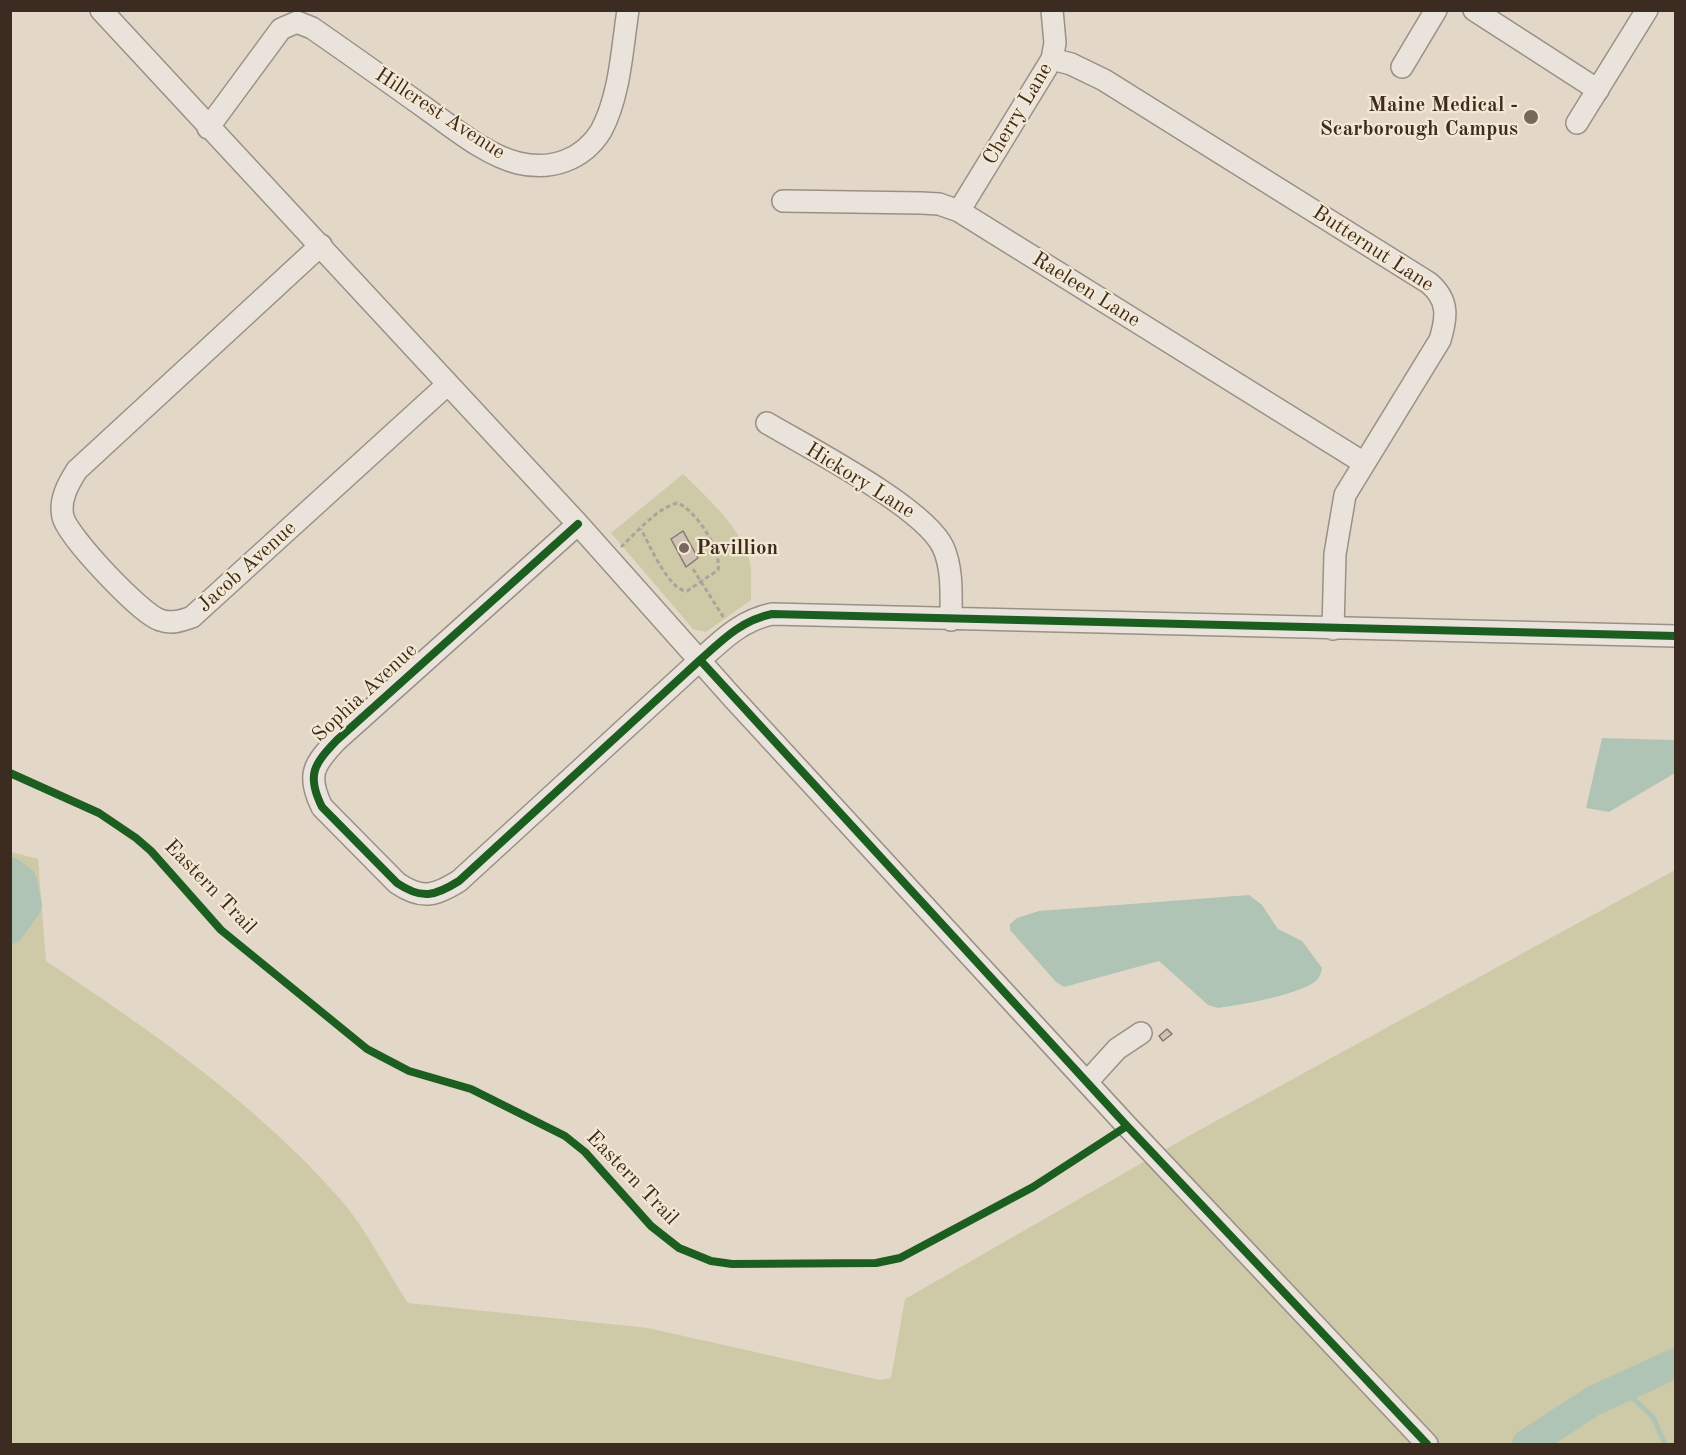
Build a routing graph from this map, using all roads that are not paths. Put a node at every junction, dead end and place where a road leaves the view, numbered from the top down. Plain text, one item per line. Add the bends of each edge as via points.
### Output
1 (101, 10) edge
2 (288, 10) edge
3 (628, 10) edge
4 (1052, 10) edge
5 (1436, 10) edge
6 (1474, 10) edge
7 (1647, 10) edge
8 (312, 28) junction
9 (1052, 59) junction
10 (1402, 67) dead end
11 (1598, 90) junction
12 (1577, 123) dead end
13 (208, 128) junction
14 (783, 201) dead end
15 (959, 211) junction
16 (321, 246) junction
17 (448, 384) junction
18 (767, 423) dead end
19 (1364, 463) junction
20 (578, 524) junction
21 (951, 620) junction
22 (1333, 629) junction
23 (1676, 636) edge
24 (700, 660) junction
25 (1142, 1033) dead end
26 (1087, 1082) junction
27 (1427, 1444) edge

1 - 13 street
2 - 8 street, Hillcrest Avenue
3 - 8 street, Hillcrest Avenue via 617,77 601,130 582,153 550,165 526,165 496,153 458,131
4 - 9 street, Cherry Lane
5 - 10 street
6 - 11 street
7 - 11 street
8 - 13 street via 297,22 281,29
9 - 15 street, Cherry Lane
9 - 19 street, Butternut Lane via 1104,80 1438,291 1446,315 1440,340
11 - 12 street
13 - 16 street
14 - 15 street, Raeleen Lane via 939,204
15 - 19 street, Raeleen Lane
16 - 17 street
16 - 17 street, Jacob Avenue via 77,470 66,488 62,508 74,537 150,616 167,622 182,621 199,611
17 - 20 street
18 - 21 street, Hickory Lane via 905,507 929,526 948,563
19 - 22 street, Butternut Lane via 1341,509
20 - 24 street
20 - 24 street, Sophia Avenue via 325,753 313,771 322,807 397,883 417,895 435,893 471,872
21 - 22 street, Sophia Avenue
21 - 24 street, Sophia Avenue via 772,614 746,622
22 - 23 street, Sophia Avenue
24 - 26 street
25 - 26 street via 1117,1049
26 - 27 street

